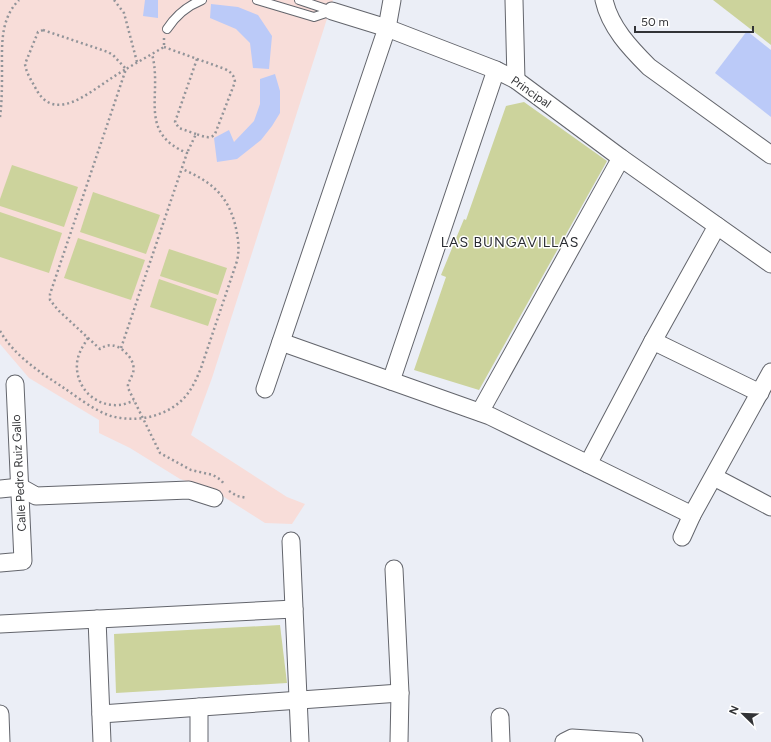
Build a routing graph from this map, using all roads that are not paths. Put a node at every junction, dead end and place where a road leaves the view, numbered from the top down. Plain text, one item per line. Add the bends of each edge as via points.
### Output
1 (202, 0) edge
2 (257, 0) edge
3 (299, 0) edge
4 (392, 0) edge
5 (514, 0) edge
6 (604, 0) edge
7 (332, 12) junction
8 (387, 28) junction
9 (167, 29) road end
10 (496, 70) junction
11 (516, 80) junction
12 (771, 155) edge
13 (621, 158) junction
14 (718, 226) junction
15 (771, 264) edge
16 (653, 341) junction
17 (281, 342) junction
18 (771, 372) edge
19 (391, 381) junction
20 (15, 384) dead end
21 (265, 390) dead end
22 (760, 393) junction
23 (480, 412) junction
24 (588, 464) junction
25 (714, 477) junction
26 (20, 487) junction
27 (0, 488) edge
28 (214, 498) dead end
29 (771, 507) edge
30 (692, 515) junction
31 (682, 537) dead end
32 (291, 541) dead end
33 (0, 563) edge
34 (394, 569) dead end
35 (294, 609) junction
36 (97, 619) junction
37 (0, 624) edge
38 (400, 693) junction
39 (299, 700) junction
40 (199, 707) junction
41 (0, 714) edge
42 (101, 714) junction
43 (500, 717) dead end
44 (1, 742) edge
45 (102, 742) edge
46 (199, 742) edge
47 (300, 742) edge
48 (399, 742) edge
49 (501, 742) edge
50 (564, 742) edge
51 (634, 742) edge

1 - 9 lane via 174,18
2 - 7 lane, Principal via 314,17
3 - 7 lane
4 - 8 street
5 - 11 street
6 - 12 street via 620,34 649,67
7 - 8 street, Principal
8 - 10 street, Principal
8 - 17 street
10 - 11 street, Principal
10 - 19 street
11 - 13 street, Principal
13 - 14 street, Principal
13 - 23 street
14 - 15 street, Principal
14 - 16 street
16 - 22 street
16 - 24 street
17 - 19 street
17 - 21 street
18 - 22 street
19 - 23 street
20 - 26 street, Calle Pedro Ruiz Gallo
22 - 25 street
23 - 24 street
24 - 30 street
25 - 29 street
25 - 30 street
26 - 27 street
26 - 28 street via 36,496 189,490
26 - 33 street, Calle Pedro Ruiz Gallo via 23,561
30 - 31 street
32 - 35 street
34 - 38 street
35 - 36 street
35 - 39 street
36 - 37 street
36 - 42 street
38 - 39 street
38 - 48 street
39 - 40 street
39 - 47 street
40 - 42 street
40 - 46 street
41 - 44 street
42 - 45 street
43 - 49 street
50 - 51 street via 572,738

